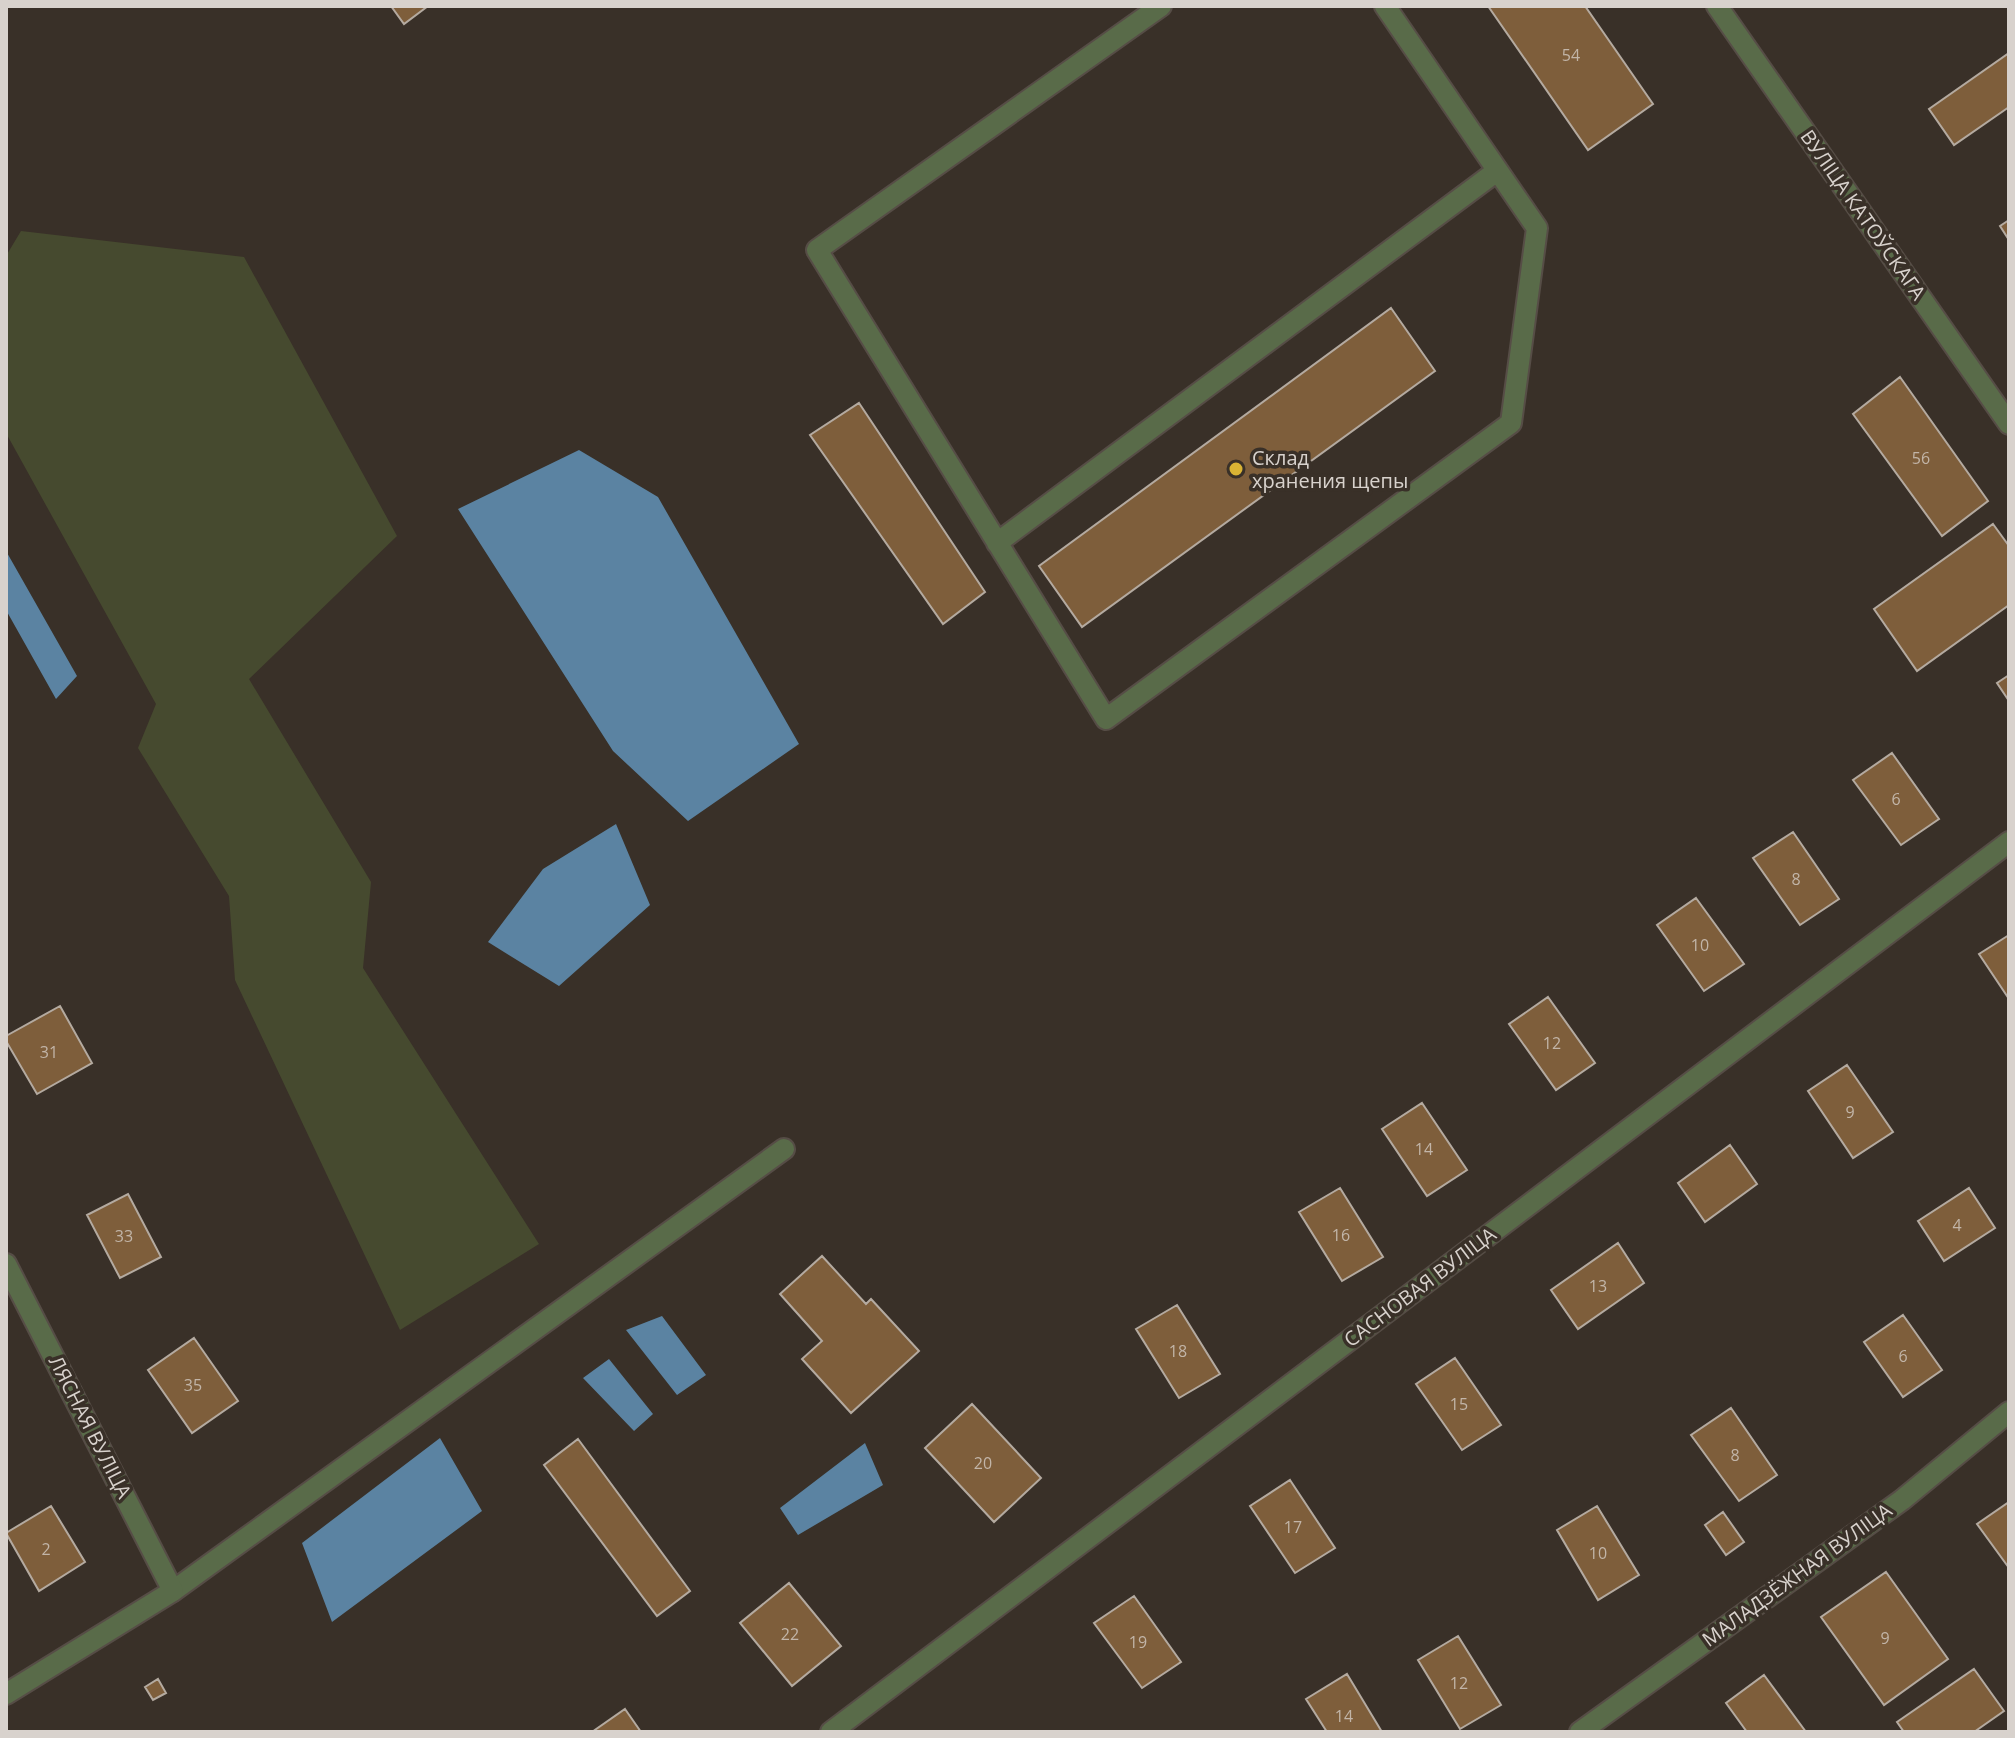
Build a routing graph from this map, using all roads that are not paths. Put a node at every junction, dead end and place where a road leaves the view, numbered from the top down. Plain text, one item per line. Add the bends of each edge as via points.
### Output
1 (1161, 6) edge
2 (1385, 6) edge
3 (1717, 6) edge
4 (1497, 171) junction
5 (2009, 424) edge
6 (997, 543) junction
7 (2009, 842) edge
8 (784, 1149) dead end
9 (6, 1264) edge
10 (2009, 1412) edge
11 (173, 1591) junction
12 (6, 1694) edge
13 (831, 1732) edge
14 (1580, 1732) edge

1 - 6 street via 817,250
2 - 4 street
3 - 5 street, ВУЛІЦА КАТОЎСКАГА
4 - 6 street
4 - 6 street via 1537,228 1511,423 1106,719
7 - 13 street, САСНОВАЯ ВУЛІЦА
8 - 11 street
9 - 11 street, ЛЯСНАЯ ВУЛІЦА
10 - 14 street, МАЛАДЗЁЖНАЯ ВУЛІЦА via 1902,1500
11 - 12 street

